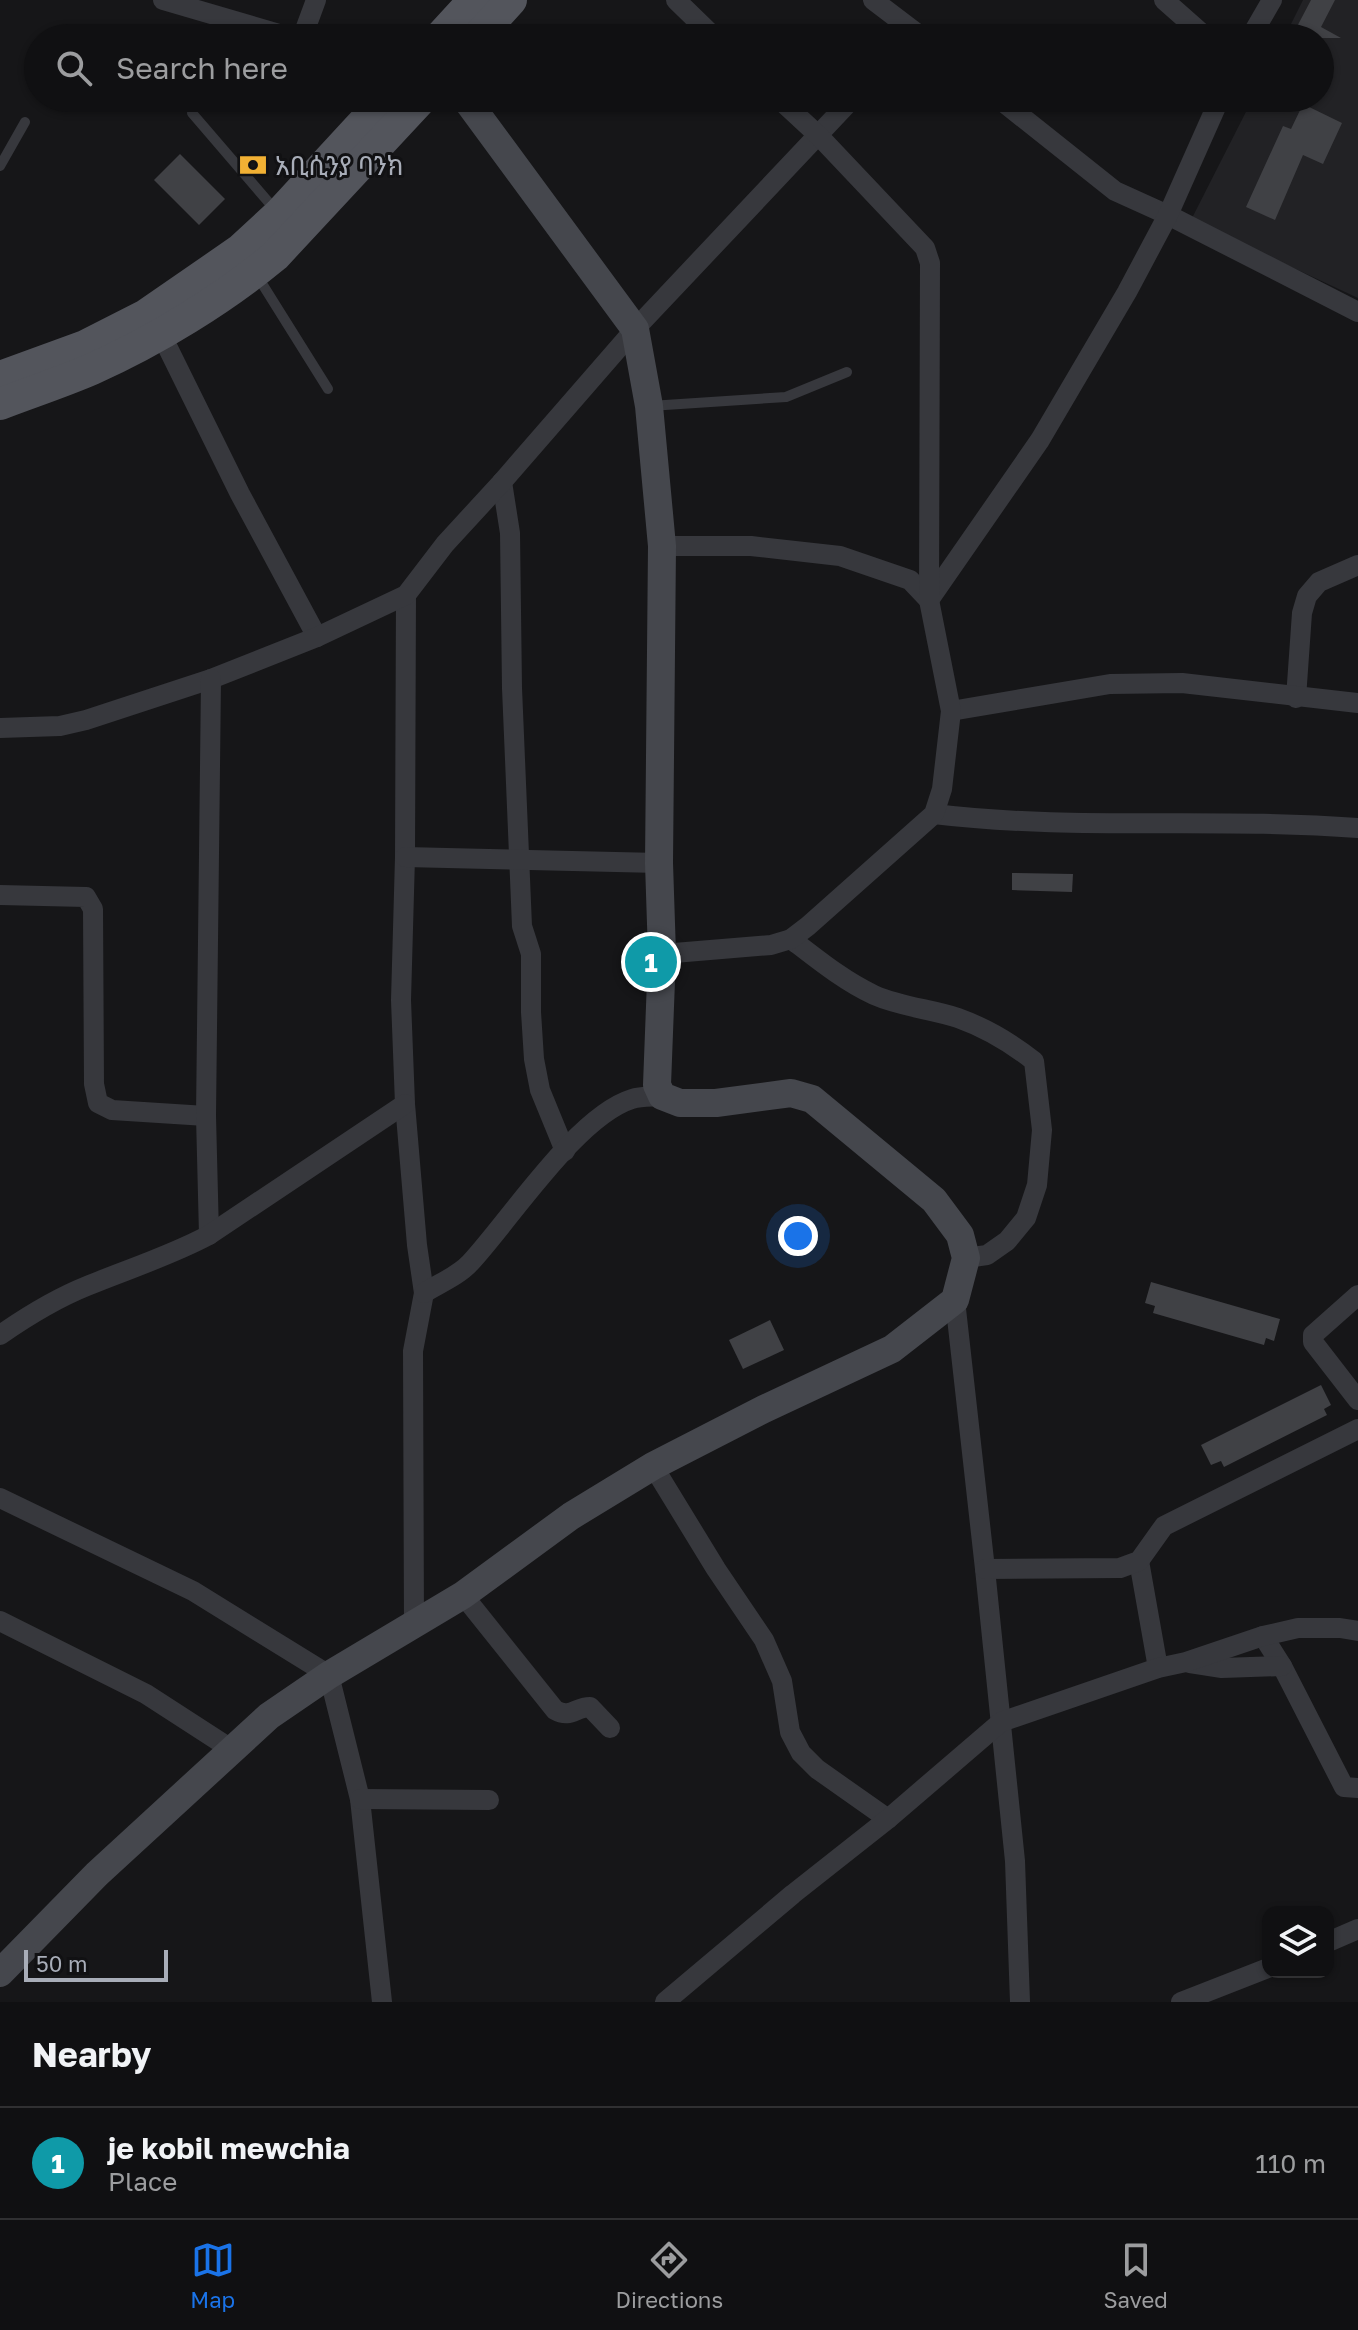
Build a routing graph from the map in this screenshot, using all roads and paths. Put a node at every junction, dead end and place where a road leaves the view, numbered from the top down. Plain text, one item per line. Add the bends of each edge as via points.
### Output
1 (163, 0) edge
2 (316, 0) edge
3 (474, 0) edge
4 (511, 0) edge
5 (676, 0) edge
6 (873, 0) edge
7 (1164, 0) edge
8 (1272, 0) edge
9 (245, 24) edge
10 (307, 24) edge
11 (452, 24) edge
12 (490, 24) edge
13 (701, 24) edge
14 (901, 24) edge
15 (1191, 24) edge
16 (1258, 24) edge
17 (372, 112) edge
18 (409, 112) edge
19 (475, 112) edge
20 (793, 112) edge
21 (840, 112) edge
22 (1016, 112) edge
23 (1214, 112) edge
24 (192, 113) dead end
25 (25, 122) dead end
26 (819, 136) junction
27 (0, 166) edge
28 (279, 214) junction
29 (1168, 215) junction
30 (255, 273) junction
31 (1358, 312) edge
32 (635, 329) junction
33 (161, 334) junction
34 (847, 372) dead end
35 (0, 377) edge
36 (328, 389) dead end
37 (0, 404) edge
38 (649, 406) junction
39 (502, 482) junction
40 (662, 546) junction
41 (1358, 565) edge
42 (406, 595) junction
43 (929, 600) junction
44 (317, 637) junction
45 (211, 679) junction
46 (1296, 698) junction
47 (1358, 703) edge
48 (951, 711) junction
49 (0, 728) edge
50 (934, 814) junction
51 (1358, 828) edge
52 (405, 857) junction
53 (520, 858) junction
54 (659, 863) junction
55 (0, 895) edge
56 (791, 939) junction
57 (662, 954) junction
58 (662, 1096) junction
59 (405, 1104) junction
60 (206, 1116) junction
61 (565, 1151) junction
62 (209, 1235) junction
63 (966, 1258) junction
64 (424, 1293) junction
65 (1358, 1295) edge
66 (955, 1300) junction
67 (0, 1335) edge
68 (1358, 1400) edge
69 (1358, 1429) edge
70 (653, 1466) junction
71 (0, 1498) edge
72 (1139, 1561) junction
73 (985, 1569) junction
74 (463, 1595) junction
75 (0, 1621) edge
76 (414, 1625) junction
77 (1358, 1631) edge
78 (1263, 1636) junction
79 (1186, 1662) junction
80 (1282, 1666) junction
81 (1158, 1668) junction
82 (329, 1675) junction
83 (1001, 1722) junction
84 (610, 1728) dead end
85 (231, 1749) junction
86 (1358, 1788) edge
87 (360, 1799) junction
88 (489, 1800) dead end
89 (888, 1819) junction
90 (1358, 1929) edge
91 (1334, 1939) edge
92 (1262, 1970) edge
93 (0, 1973) edge
94 (382, 2002) edge
95 (665, 2002) edge
96 (1020, 2002) edge
97 (1181, 2002) edge

1 - 9 street
2 - 10 street
3 - 11 main road
4 - 12 main road
5 - 13 street
6 - 14 street
7 - 15 street
8 - 16 street
17 - 28 main road
18 - 30 main road
19 - 32 street
20 - 26 street
21 - 26 street
22 - 29 street via 1115,191
23 - 29 street
24 - 28 lane
25 - 27 lane
26 - 32 street
26 - 43 street via 925,248 930,263
28 - 35 main road via 240,250 146,315 85,346
29 - 31 street
29 - 43 street via 1040,440
30 - 33 main road
30 - 36 lane
32 - 38 street
32 - 39 street
33 - 37 main road via 92,369
33 - 44 street
34 - 38 lane via 786,397
38 - 40 street
39 - 42 street
39 - 53 street via 510,533
40 - 43 street via 751,546 840,556 910,580
40 - 54 street
41 - 46 street via 1319,582 1307,596
42 - 44 street
42 - 52 street
43 - 48 street
44 - 45 street
45 - 49 street via 73,723
45 - 60 street
46 - 47 street
46 - 48 street via 1182,683 1110,684
48 - 50 street
50 - 51 street via 1030,822
50 - 56 street
52 - 53 street
52 - 59 street
53 - 54 street
53 - 61 street via 522,926 531,954 534,1059 540,1090
54 - 57 street
55 - 60 street via 86,897 93,909 98,1103 112,1110
56 - 57 street
56 - 63 street via 872,994 958,1018 1011,1043 1034,1061 1042,1130 1037,1185 1026,1218 987,1255
57 - 58 street via 657,1085
58 - 61 street via 633,1099 603,1113
58 - 63 street via 680,1103 791,1093 812,1099 934,1200 960,1235
59 - 62 street
59 - 64 street
60 - 62 street
61 - 64 street via 467,1266
62 - 67 street via 83,1287
63 - 66 street
64 - 76 street via 413,1351
65 - 68 street via 1313,1335 1313,1342
66 - 70 street via 892,1349
66 - 73 street
69 - 72 street via 1164,1526
70 - 74 street via 571,1516
70 - 89 street via 764,1640 782,1681 790,1732 801,1753
71 - 82 street via 193,1591
72 - 73 street via 1120,1568
72 - 81 street
73 - 83 street
74 - 76 street
74 - 84 street via 555,1710 570,1714 590,1707
75 - 85 street via 146,1694
76 - 82 street
77 - 78 street via 1298,1628
78 - 79 street
78 - 80 street
79 - 80 street via 1222,1668
79 - 81 street
80 - 86 street via 1344,1787
81 - 83 street
82 - 85 street
82 - 87 street
83 - 89 street
83 - 96 street via 1015,1861
85 - 93 street
87 - 88 street
87 - 94 street
89 - 95 street
90 - 91 street
92 - 97 street

